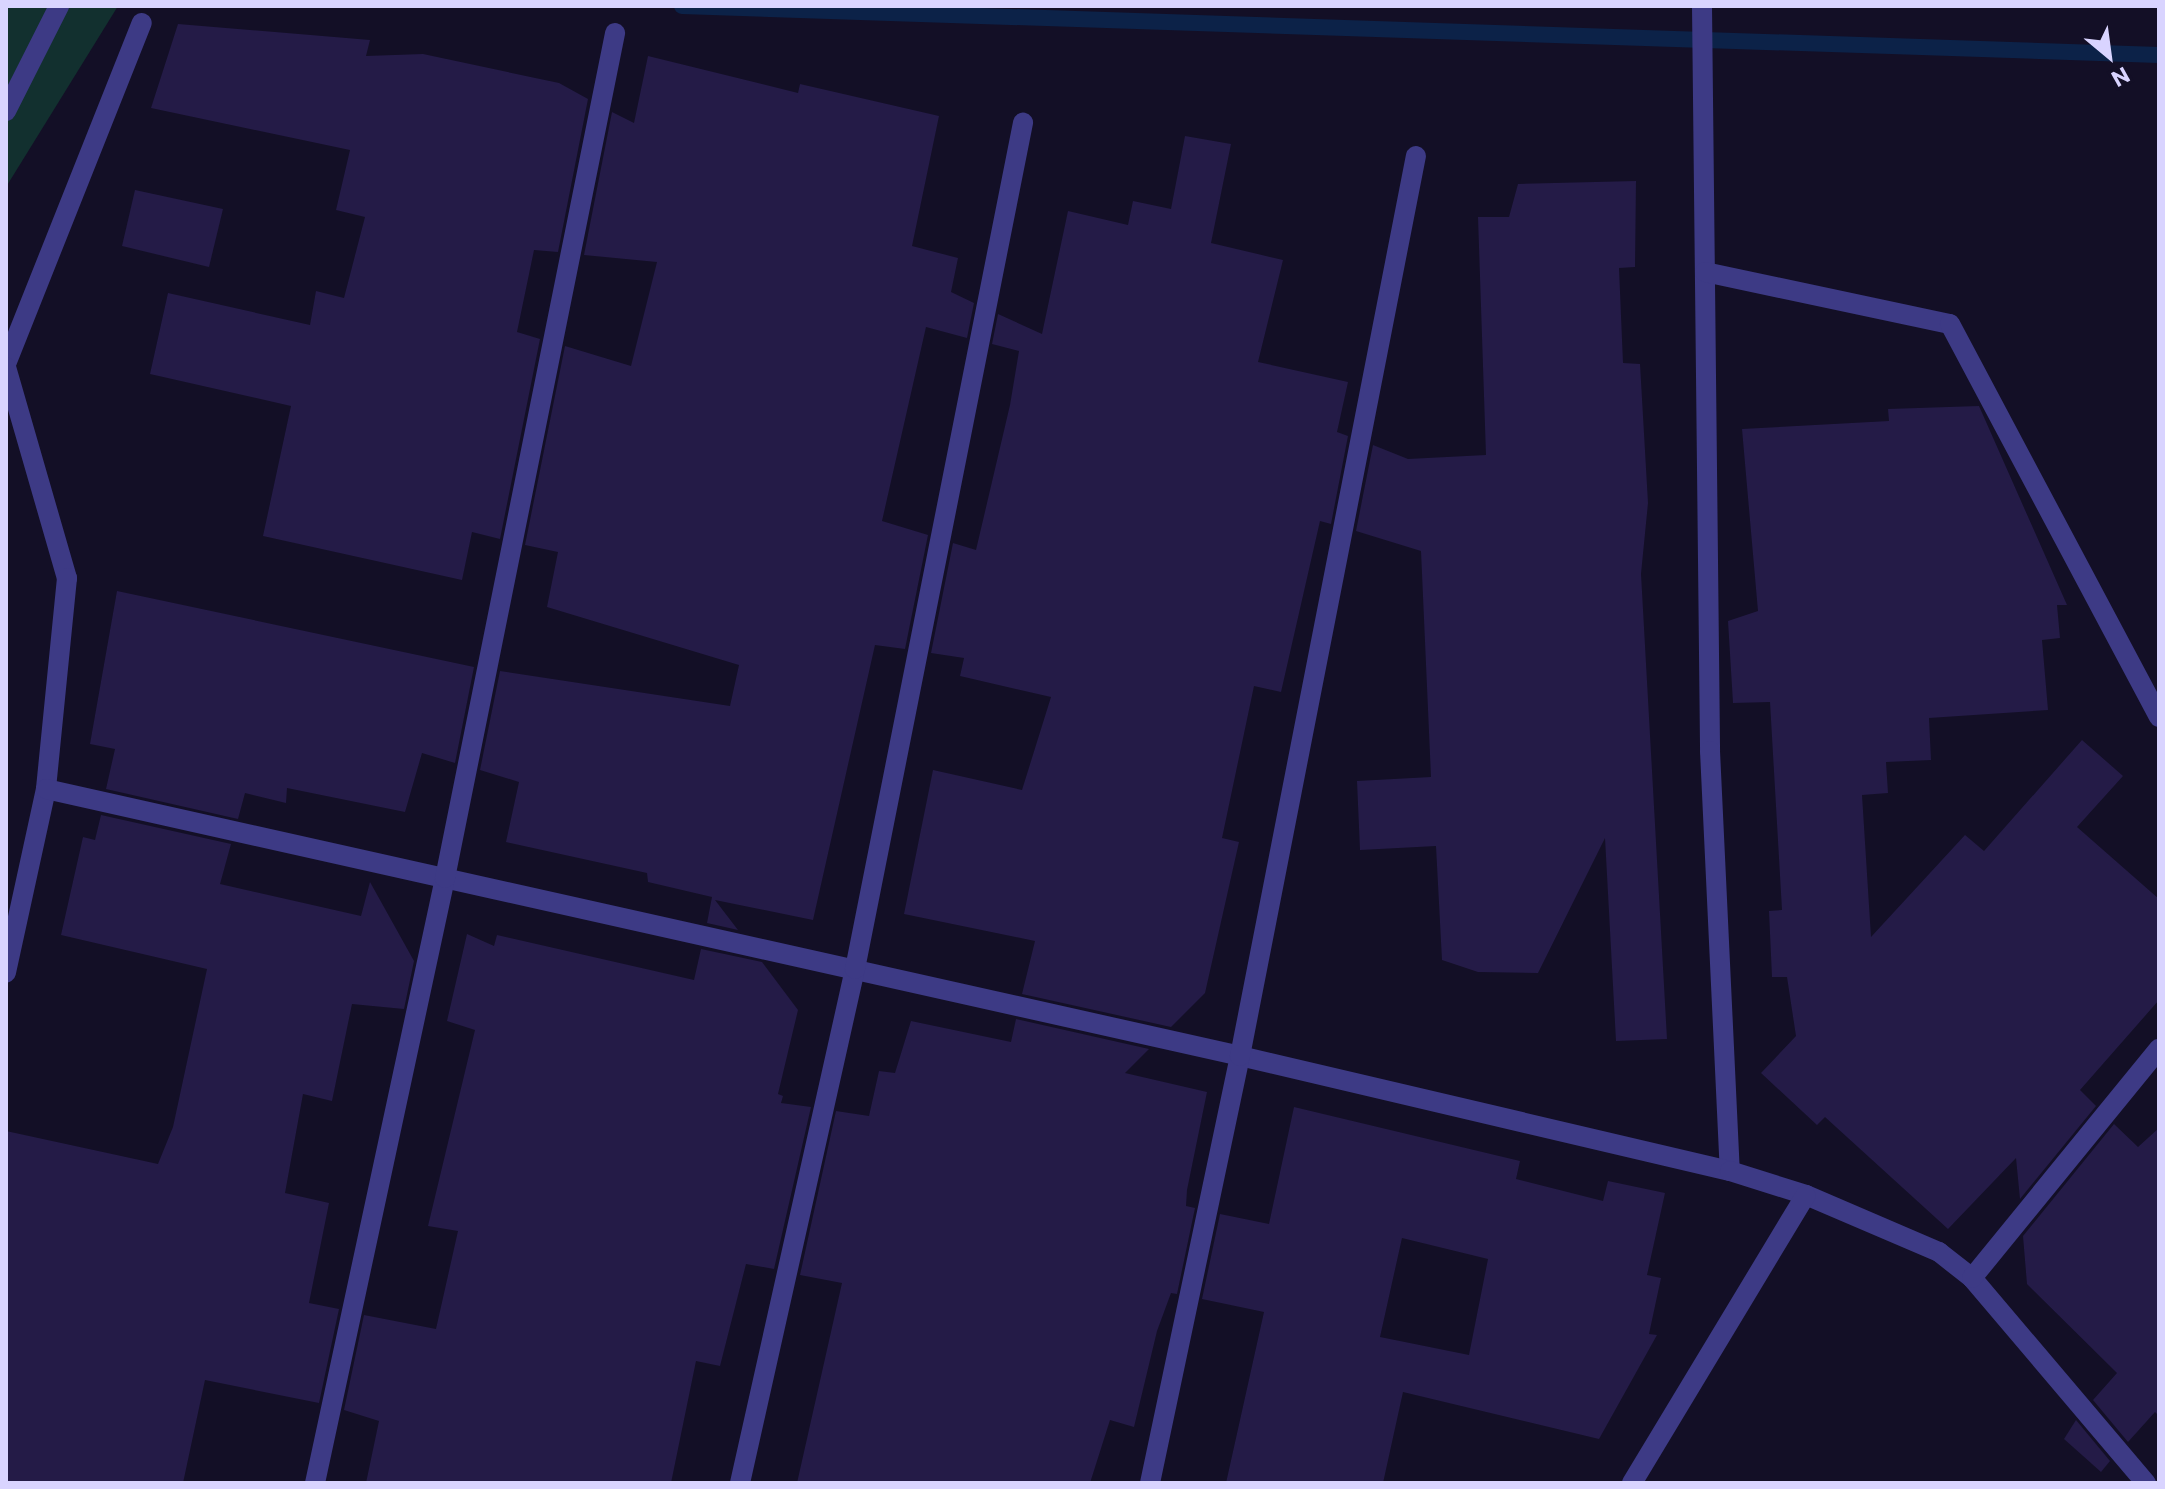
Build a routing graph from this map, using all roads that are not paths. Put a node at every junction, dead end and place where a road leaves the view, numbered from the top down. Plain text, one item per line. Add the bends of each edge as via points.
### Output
1 (59, 6) edge
2 (1702, 6) edge
3 (142, 23) dead end
4 (615, 33) dead end
5 (6, 111) edge
6 (1023, 123) dead end
7 (1416, 156) dead end
8 (1705, 272) junction
9 (6, 366) edge
10 (2159, 717) edge
11 (46, 789) junction
12 (445, 878) junction
13 (855, 969) junction
14 (6, 973) edge
15 (2159, 1049) edge
16 (1240, 1056) junction
17 (1730, 1171) junction
18 (1806, 1195) junction
19 (1972, 1278) junction
20 (315, 1483) edge
21 (740, 1483) edge
22 (1150, 1483) edge
23 (1632, 1483) edge
24 (2146, 1483) edge

1 - 5 street
2 - 8 street
3 - 9 street
4 - 12 street
6 - 13 street
7 - 16 street
8 - 10 street via 1950,324
8 - 17 street via 1710,751
9 - 11 street via 67,578
11 - 12 street
11 - 14 street
12 - 13 street
12 - 20 street
13 - 16 street
13 - 21 street
15 - 19 street
16 - 17 street
16 - 22 street
17 - 18 street
18 - 19 street via 1939,1252
18 - 23 street
19 - 24 street

